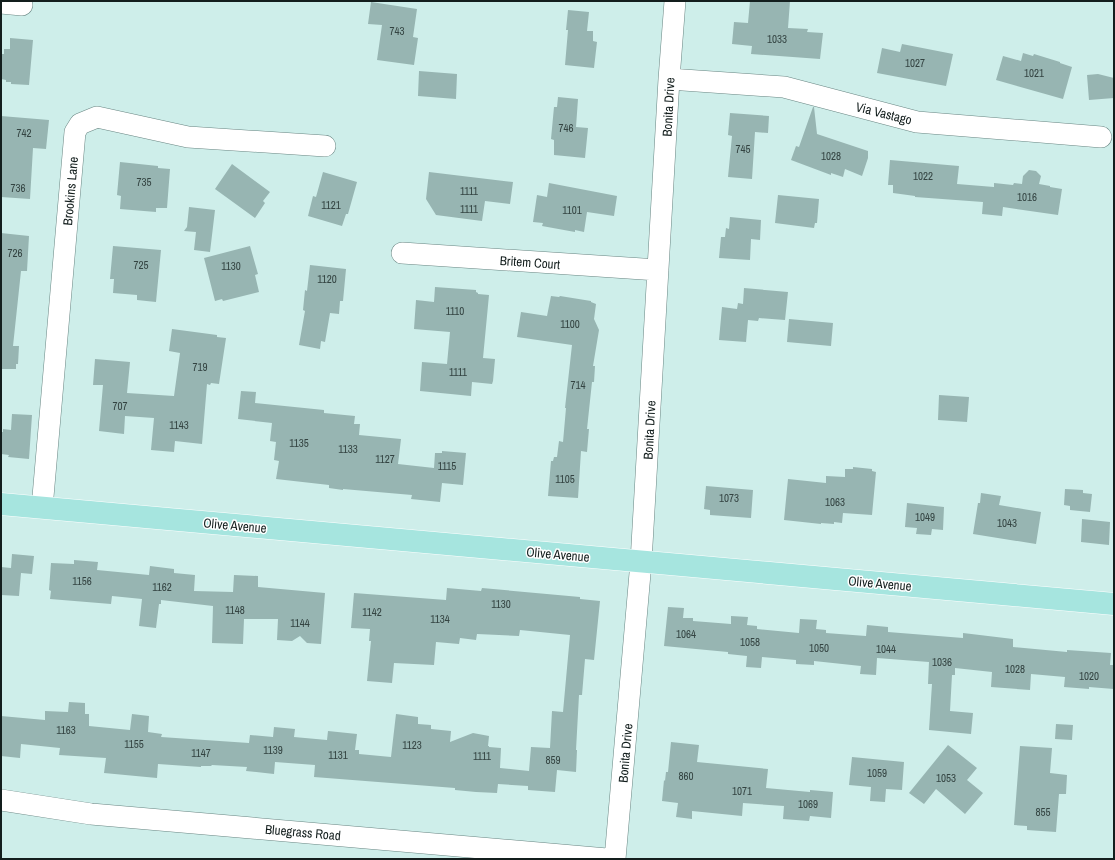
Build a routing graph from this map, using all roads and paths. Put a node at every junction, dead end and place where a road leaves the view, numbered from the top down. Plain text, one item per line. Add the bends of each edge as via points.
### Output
1 (675, 1) edge
2 (1, 3) edge
3 (22, 5) dead end
4 (669, 79) junction
5 (1101, 137) dead end
6 (325, 146) dead end
7 (402, 254) dead end
8 (658, 270) junction
9 (1, 504) edge
10 (42, 508) junction
11 (641, 562) junction
12 (1114, 604) edge
13 (1, 800) edge
14 (606, 859) edge
15 (615, 859) edge

1 - 4 street, Bonita Drive
2 - 3 street
4 - 5 street, Via Vastago via 784,87 917,122
4 - 8 street, Bonita Drive
6 - 10 street, Brookins Lane via 188,137 97,116 80,124 75,132
7 - 8 street, Britem Court
8 - 11 street, Bonita Drive
9 - 10 main road, Olive Avenue
10 - 11 main road, Olive Avenue
11 - 12 main road, Olive Avenue
11 - 15 street, Bonita Drive
13 - 14 street, Bluegrass Road via 91,814

